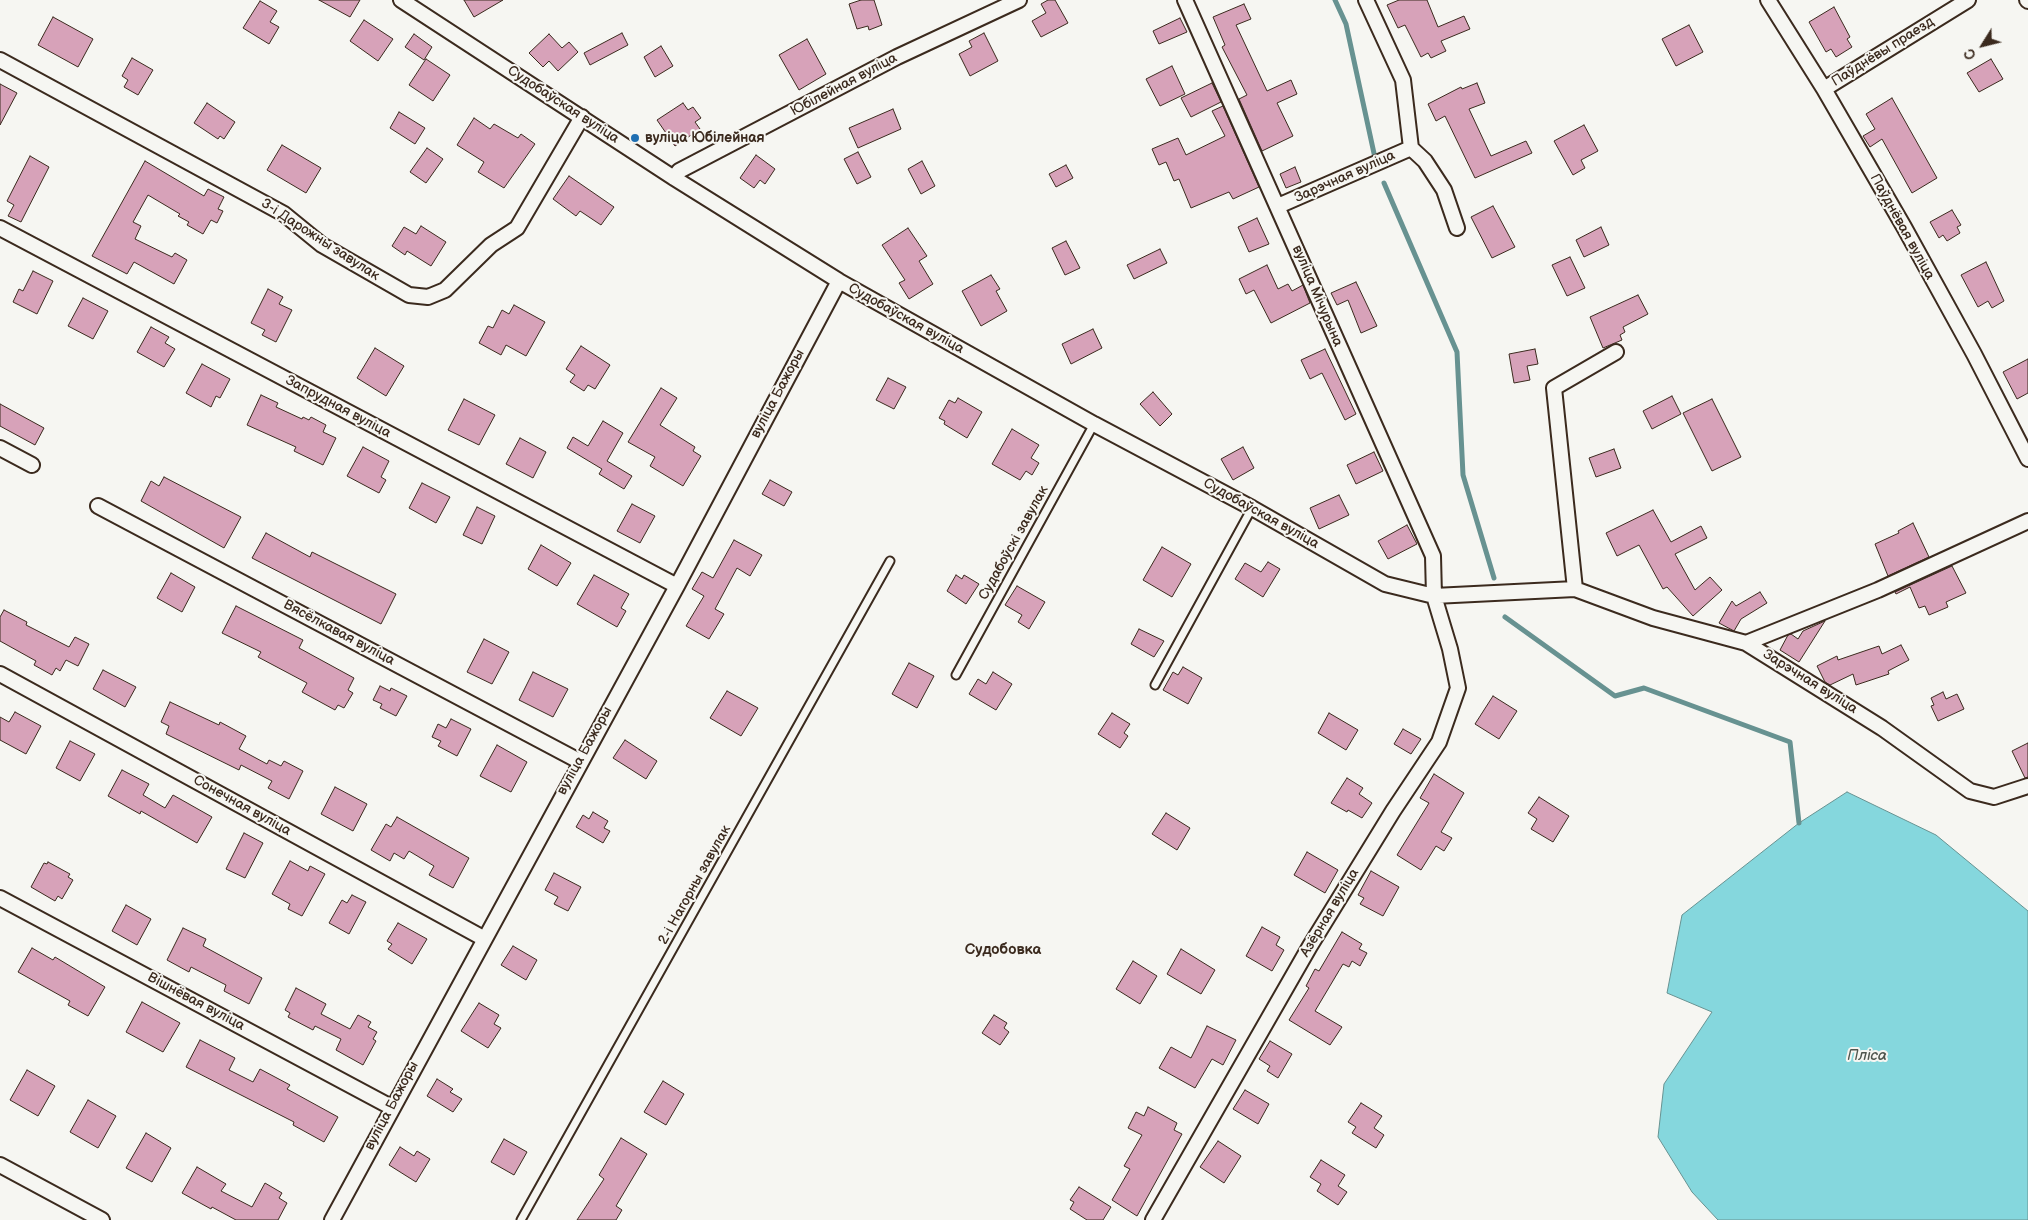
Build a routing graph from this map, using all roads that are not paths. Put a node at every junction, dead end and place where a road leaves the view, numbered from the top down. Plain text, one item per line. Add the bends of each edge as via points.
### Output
1 (401, 0) edge
2 (1018, 0) edge
3 (1185, 0) edge
4 (1366, 0) edge
5 (1768, 0) edge
6 (1968, 0) edge
7 (0, 60) edge
8 (1824, 89) junction
9 (582, 116) junction
10 (1410, 148) junction
11 (674, 178) junction
12 (1278, 206) junction
13 (0, 228) edge
14 (1457, 228) dead end
15 (839, 281) junction
16 (1616, 352) dead end
17 (1094, 424) junction
18 (0, 448) edge
19 (2028, 459) edge
20 (32, 465) dead end
21 (98, 506) dead end
22 (1252, 508) junction
23 (2028, 521) edge
24 (890, 561) dead end
25 (676, 586) junction
26 (1575, 589) junction
27 (1434, 596) junction
28 (1746, 643) junction
29 (0, 674) edge
30 (956, 675) dead end
31 (1155, 685) dead end
32 (579, 761) junction
33 (2028, 786) edge
34 (0, 898) edge
35 (483, 938) junction
36 (392, 1107) junction
37 (0, 1165) edge
38 (102, 1220) edge
39 (332, 1220) edge
40 (521, 1220) edge
41 (1153, 1220) edge

1 - 9 street, Судобаўская вуліца
2 - 11 street, Юбілейная вуліца via 888,62 679,171
3 - 12 street, вуліца Мічурына
4 - 10 street, Зарэчная вуліца via 1403,80
5 - 8 street, Паўднёвая вуліца
6 - 8 street, Паўднёвы праезд
7 - 9 street, 3-і Дарожны завулак via 284,214 322,245 409,295 428,297 444,290 491,245 517,228
8 - 19 street, Паўднёвая вуліца via 1974,354
9 - 11 street, Судобаўская вуліца
10 - 12 street, Зарэчная вуліца
10 - 14 street, Зарэчная вуліца via 1425,161 1444,190
11 - 15 street, Судобаўская вуліца
12 - 27 street, вуліца Мічурына via 1433,556
13 - 25 street, Запрудная вуліца
15 - 17 street, Судобаўская вуліца
15 - 25 street, вуліца Бажоры
16 - 26 street via 1554,388
17 - 22 street, Судобаўская вуліца
17 - 30 lane, Судабоўскі завулак
18 - 20 street
21 - 32 street, Вясёлкавая вуліца
22 - 27 street, Судобаўская вуліца via 1384,584
22 - 31 lane
23 - 28 street via 1878,590
24 - 40 lane, 2-і Нагорны завулак
25 - 32 street, вуліца Бажоры
26 - 27 street, Зарэчная вуліца
26 - 28 street, Зарэчная вуліца via 1653,618
27 - 41 street, Азёрная вуліца via 1458,688 1439,742 1310,946
28 - 33 street, Зарэчная вуліца via 1882,728 1970,791 1994,797
29 - 35 street, Сонечная вуліца
32 - 35 street, вуліца Бажоры
34 - 36 street, Вішнёвая вуліца
35 - 36 street, вуліца Бажоры
36 - 39 street, вуліца Бажоры
37 - 38 street

